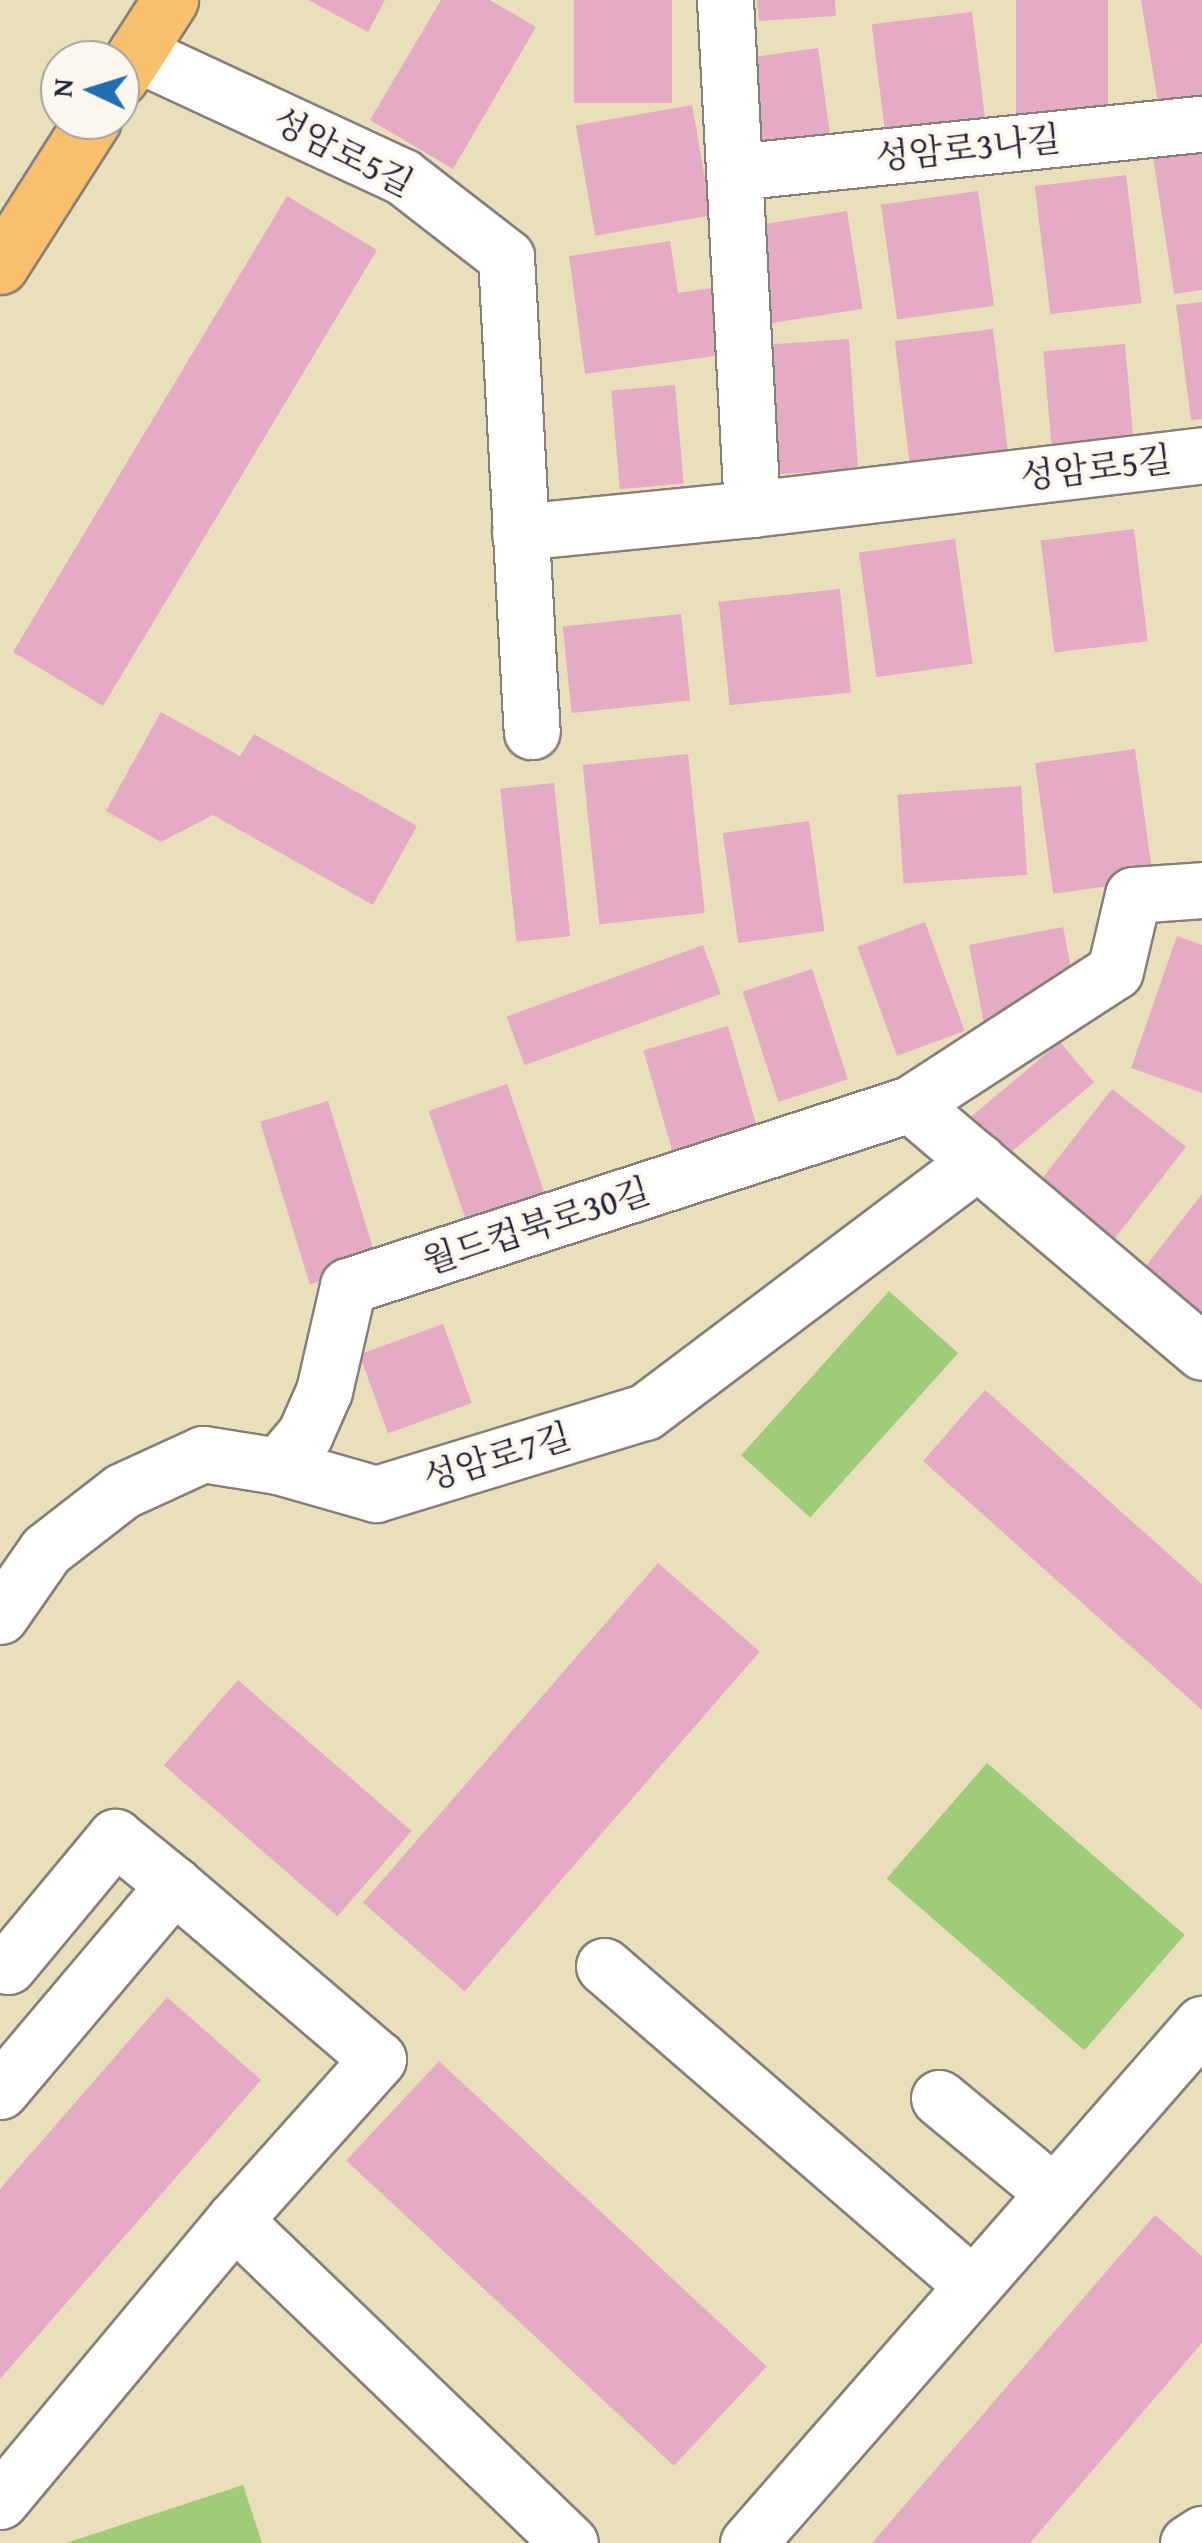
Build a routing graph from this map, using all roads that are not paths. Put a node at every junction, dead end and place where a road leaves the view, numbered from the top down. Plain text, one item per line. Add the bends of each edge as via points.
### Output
1 (170, 0) edge
2 (725, 0) edge
3 (140, 46) edge
4 (140, 70) edge
5 (1202, 124) edge
6 (80, 140) edge
7 (734, 172) junction
8 (0, 266) edge
9 (1202, 455) edge
10 (752, 509) junction
11 (520, 532) junction
12 (532, 731) dead end
13 (1202, 890) edge
14 (910, 1104) junction
15 (978, 1162) junction
16 (1202, 1352) edge
17 (278, 1466) junction
18 (0, 1616) edge
19 (174, 1886) junction
20 (8, 1966) dead end
21 (604, 1966) dead end
22 (1202, 2024) edge
23 (0, 2091) edge
24 (939, 2098) dead end
25 (1054, 2194) junction
26 (234, 2220) junction
27 (973, 2286) junction
28 (0, 2501) edge
29 (1202, 2534) edge
30 (570, 2543) edge
31 (748, 2543) edge
32 (1188, 2543) edge

1 - 3 main road
2 - 7 street
4 - 11 street, 성암로5길 via 403,177 506,256
5 - 7 street, 성암로3나길
6 - 8 main road
7 - 10 street
9 - 10 street, 성암로5길
10 - 11 street, 성암로5길
11 - 12 street, 성암로5길
13 - 14 street, 월드컵북로30길 via 1133,895 1115,971
14 - 15 street
14 - 17 street, 월드컵북로30길 via 348,1286 324,1391 305,1434
15 - 16 street
15 - 17 street, 성암로7길 via 645,1412 376,1494
17 - 18 street, 성암로7길 via 203,1454 122,1491 46,1550
19 - 20 street via 115,1837
19 - 23 street
19 - 26 street via 378,2059
21 - 27 street
22 - 25 street
24 - 25 street
25 - 27 street
26 - 28 street
26 - 30 street
27 - 31 street
29 - 32 street

